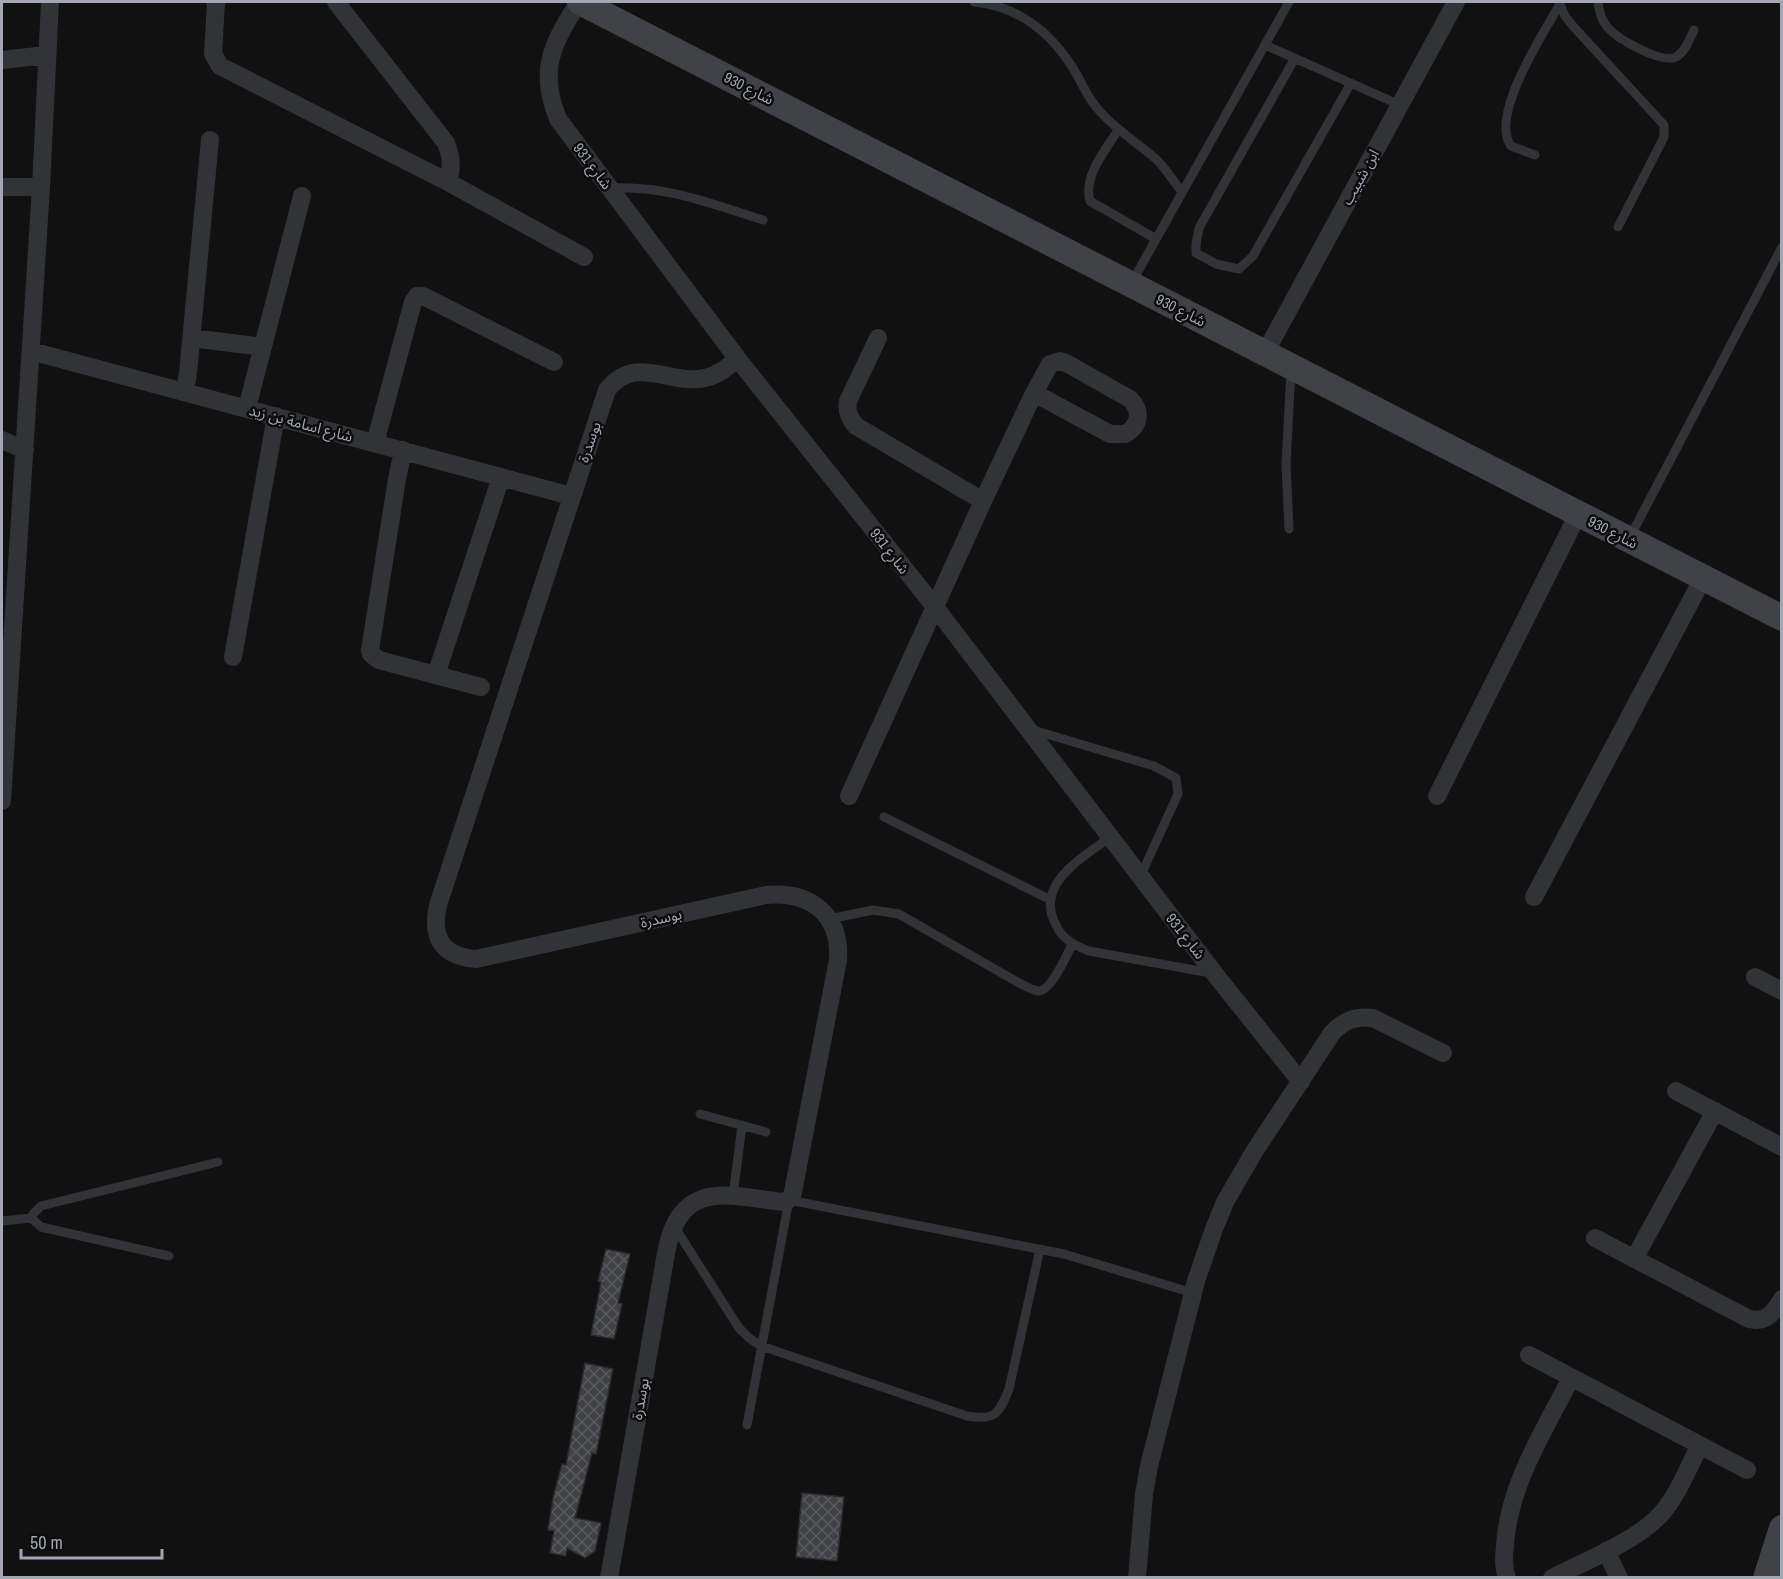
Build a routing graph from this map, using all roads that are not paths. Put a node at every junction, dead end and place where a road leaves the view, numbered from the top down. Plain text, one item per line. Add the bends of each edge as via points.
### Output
1 (50, 2) edge
2 (216, 2) edge
3 (336, 2) edge
4 (580, 2) edge
5 (974, 2) edge
6 (1289, 2) edge
7 (1456, 2) edge
8 (1598, 2) edge
9 (1559, 3) edge
10 (1694, 30) dead end
11 (1265, 45) junction
12 (46, 55) junction
13 (1295, 58) junction
14 (2, 60) edge
15 (1351, 83) junction
16 (1400, 105) junction
17 (1118, 130) junction
18 (210, 140) dead end
19 (1535, 155) dead end
20 (448, 182) junction
21 (2, 187) edge
22 (41, 187) junction
23 (609, 188) junction
24 (1182, 192) junction
25 (303, 196) dead end
26 (763, 220) dead end
27 (1618, 227) dead end
28 (1156, 239) junction
29 (1782, 247) edge
30 (584, 256) dead end
31 (1131, 284) junction
32 (192, 338) junction
33 (878, 338) dead end
34 (263, 347) junction
35 (31, 351) junction
36 (1265, 353) junction
37 (737, 358) junction
38 (554, 362) dead end
39 (1292, 366) junction
40 (185, 391) junction
41 (1034, 393) junction
42 (247, 408) junction
43 (276, 416) junction
44 (2, 440) edge
45 (375, 443) junction
46 (25, 450) junction
47 (403, 450) junction
48 (501, 477) junction
49 (571, 496) junction
50 (983, 501) junction
51 (1578, 514) junction
52 (1288, 529) dead end
53 (1628, 539) junction
54 (1703, 578) junction
55 (935, 607) junction
56 (1782, 618) edge
57 (233, 657) dead end
58 (436, 675) junction
59 (481, 687) dead end
60 (1027, 729) junction
61 (849, 796) dead end
62 (1437, 796) dead end
63 (2, 801) edge
64 (885, 817) dead end
65 (1110, 837) junction
66 (1140, 876) junction
67 (1534, 897) dead end
68 (1051, 900) junction
69 (829, 919) junction
70 (1072, 945) junction
71 (1214, 973) junction
72 (1755, 977) dead end
73 (1782, 991) edge
74 (1443, 1053) dead end
75 (1301, 1082) junction
76 (1676, 1090) dead end
77 (1715, 1112) junction
78 (700, 1114) dead end
79 (742, 1125) junction
80 (766, 1132) dead end
81 (1782, 1147) edge
82 (218, 1162) dead end
83 (733, 1196) junction
84 (789, 1200) junction
85 (31, 1218) junction
86 (2, 1221) edge
87 (673, 1224) junction
88 (1594, 1238) dead end
89 (1040, 1249) junction
90 (169, 1256) dead end
91 (1634, 1259) junction
92 (1193, 1293) junction
93 (1782, 1299) edge
94 (761, 1346) junction
95 (1529, 1355) dead end
96 (1572, 1378) junction
97 (747, 1425) dead end
98 (1700, 1445) junction
99 (1748, 1470) dead end
100 (1782, 1528) edge
101 (1606, 1551) junction
102 (1772, 1573) edge
103 (609, 1578) edge
104 (1137, 1578) edge
105 (1507, 1578) edge
106 (1552, 1578) edge
107 (1619, 1578) edge

1 - 12 street
2 - 20 street via 213,54 220,66
3 - 20 street via 446,143 452,167
4 - 23 street, شارع 931 via 552,48 548,84 558,119
4 - 31 street, شارع 930
5 - 17 lane via 991,3 1023,16 1048,34 1095,107
6 - 11 lane
7 - 16 street, ابن شبيب
8 - 10 lane via 1606,26 1615,35 1659,57 1677,57
9 - 19 lane via 1523,69 1508,111 1508,143
9 - 27 lane via 1572,25 1664,125 1664,137
11 - 13 lane
11 - 24 lane
12 - 14 street
12 - 22 street
13 - 15 lane
13 - 15 lane via 1199,228 1196,253 1216,264 1239,268 1253,256
15 - 16 lane
16 - 36 street, ابن شبيب
17 - 24 lane via 1157,160
17 - 28 lane via 1091,174 1087,192 1090,201
18 - 32 street
20 - 30 street
21 - 22 street
22 - 35 street
23 - 26 lane via 665,190
23 - 37 street, شارع 931
24 - 28 lane
25 - 34 street
28 - 31 lane
29 - 53 lane
31 - 36 street, شارع 930
32 - 34 street
32 - 40 street
33 - 50 street via 848,401 851,421
34 - 42 street
35 - 40 street, شارع اسامة بن زيد
35 - 46 street
36 - 39 street, شارع 930
37 - 49 street, بوسدرة via 707,378 636,371 619,377 607,390
37 - 55 street, شارع 931
38 - 45 street via 417,296
39 - 51 street, شارع 930
39 - 52 lane via 1286,464
40 - 42 street, شارع اسامة بن زيد
41 - 41 street via 1050,364 1060,361 1130,399 1138,418 1125,434 1110,434
41 - 50 street
42 - 43 street, شارع اسامة بن زيد
43 - 45 street, شارع اسامة بن زيد
43 - 57 street
44 - 46 street
45 - 47 street, شارع اسامة بن زيد
46 - 63 street
47 - 48 street, شارع اسامة بن زيد
47 - 58 street via 370,650 379,660
48 - 49 street, شارع اسامة بن زيد
48 - 58 street
49 - 69 street, بوسدرة via 438,905 436,934 454,954 476,959 783,893 814,904
50 - 55 street
51 - 53 street, شارع 930
51 - 62 street
53 - 54 street, شارع 930
54 - 56 street, شارع 930
54 - 67 street
55 - 60 street, شارع 931
55 - 61 street
58 - 59 street
60 - 65 street, شارع 931
60 - 66 lane via 1154,766 1176,778 1178,794
64 - 68 lane
65 - 66 street, شارع 931
65 - 68 lane via 1067,869 1056,883
66 - 71 street, شارع 931
68 - 70 lane via 1052,917
69 - 70 lane via 873,910 899,914 1039,991 1046,989
69 - 84 street via 837,939 837,960
70 - 71 lane
71 - 75 street, شارع 931
72 - 73 street
74 - 75 street via 1373,1018 1354,1018 1338,1026
75 - 92 street via 1225,1202
76 - 77 street
77 - 81 street
77 - 91 street
78 - 79 lane
79 - 80 lane
79 - 83 lane
82 - 85 lane via 42,1206
83 - 84 street
83 - 87 street via 713,1196 694,1203
84 - 89 lane
84 - 94 lane
85 - 86 lane
85 - 90 lane via 41,1227
87 - 94 lane via 739,1328
87 - 103 street, بوسدرة
88 - 91 street
89 - 92 lane
89 - 94 lane via 1009,1389 995,1415 983,1419 967,1416
91 - 93 street via 1756,1321 1769,1316
92 - 104 street via 1149,1466
94 - 97 lane
95 - 96 street
96 - 98 street
96 - 105 street via 1526,1464 1512,1502 1505,1546
98 - 99 street
98 - 101 street via 1660,1515
100 - 102 street
101 - 106 street
101 - 107 street

